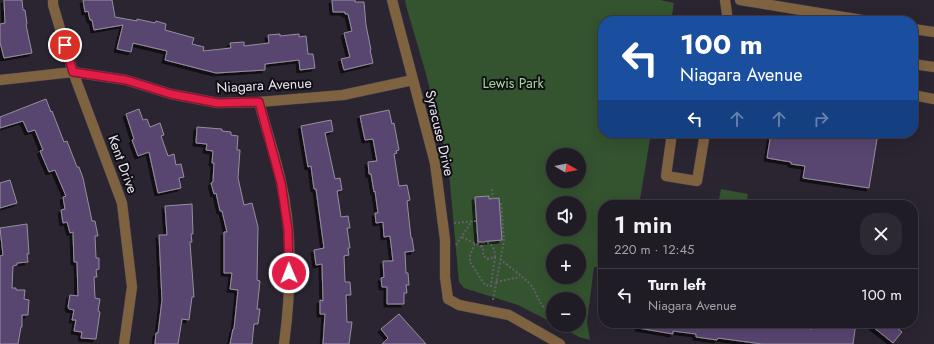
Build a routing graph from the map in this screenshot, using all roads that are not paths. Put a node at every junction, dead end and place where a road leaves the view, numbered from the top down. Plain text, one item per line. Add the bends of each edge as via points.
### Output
1 (53, 0) edge
2 (392, 0) edge
3 (725, 0) edge
4 (740, 0) edge
5 (790, 4) edge
6 (727, 16) edge
7 (845, 16) edge
8 (918, 30) edge
9 (934, 32) edge
10 (918, 65) edge
11 (934, 67) edge
12 (73, 72) junction
13 (0, 80) edge
14 (413, 80) junction
15 (918, 96) edge
16 (934, 99) edge
17 (259, 102) junction
18 (671, 138) edge
19 (704, 138) edge
20 (124, 344) edge
21 (284, 344) edge
22 (560, 344) edge

1 - 12 street, Kent Drive
2 - 14 street, Syracuse Drive
3 - 6 street
4 - 5 street
5 - 7 street
8 - 9 street
10 - 11 street
12 - 13 street, Niagara Avenue
12 - 17 street, Niagara Avenue via 126,80 171,94 218,103
12 - 20 street, Kent Drive via 122,203 132,287
14 - 17 street, Niagara Avenue via 343,95
14 - 22 street, Syracuse Drive via 435,163 445,240 448,299 459,305 509,315
15 - 16 street
17 - 21 street via 281,183 288,230 287,320
18 - 19 street via 666,176 696,181

